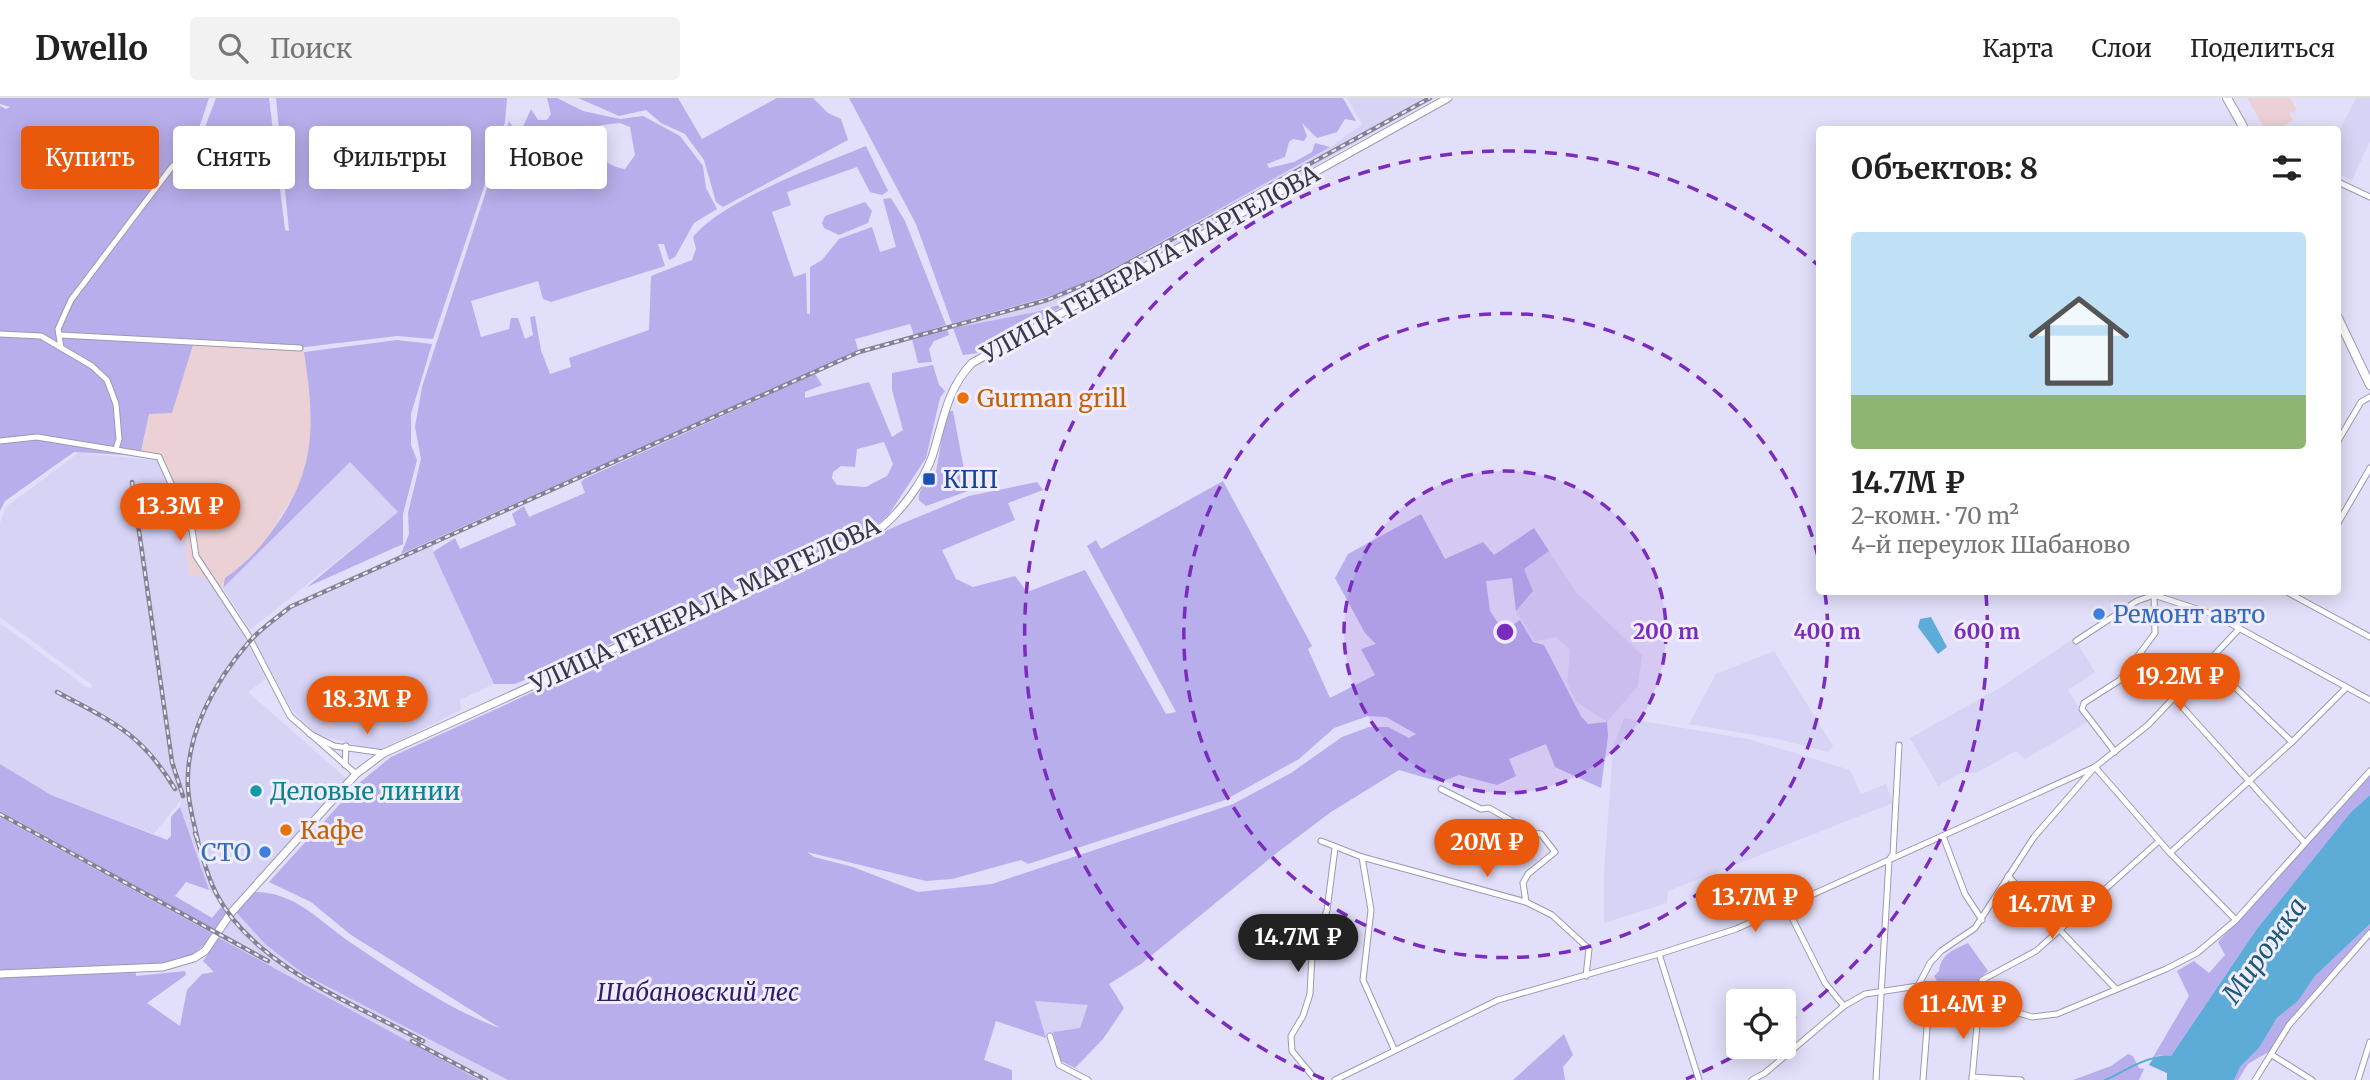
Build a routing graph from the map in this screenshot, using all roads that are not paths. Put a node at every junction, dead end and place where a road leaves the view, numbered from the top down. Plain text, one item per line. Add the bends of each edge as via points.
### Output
1 (1448, 98) edge
2 (2227, 98) edge
3 (2243, 126) edge
4 (173, 168) edge
5 (2341, 183) edge
6 (2370, 197) edge
7 (2341, 324) edge
8 (0, 334) edge
9 (60, 335) junction
10 (61, 348) junction
11 (300, 348) dead end
12 (2370, 384) edge
13 (2370, 397) edge
14 (2341, 436) edge
15 (0, 441) edge
16 (116, 449) junction
17 (2370, 468) edge
18 (2341, 518) edge
19 (2154, 595) junction
20 (2299, 595) edge
21 (2238, 630) junction
22 (2370, 637) edge
23 (2076, 641) dead end
24 (2209, 662) junction
25 (2345, 689) junction
26 (2175, 699) junction
27 (2370, 700) edge
28 (304, 731) junction
29 (2292, 742) junction
30 (1899, 745) dead end
31 (346, 747) junction
32 (2115, 752) junction
33 (384, 753) junction
34 (345, 765) junction
35 (2095, 767) junction
36 (2370, 771) edge
37 (355, 774) junction
38 (2248, 782) junction
39 (1441, 789) dead end
40 (1943, 836) junction
41 (1321, 841) dead end
42 (2159, 841) junction
43 (2304, 842) junction
44 (1335, 848) junction
45 (2170, 853) junction
46 (1362, 857) junction
47 (1889, 860) junction
48 (2008, 876) junction
49 (1526, 902) junction
50 (1786, 906) junction
51 (1982, 920) junction
52 (2236, 920) junction
53 (2060, 930) junction
54 (2370, 933) edge
55 (1659, 954) junction
56 (0, 974) edge
57 (1586, 976) junction
58 (1918, 986) junction
59 (2115, 988) junction
60 (1930, 989) junction
61 (1882, 990) junction
62 (1844, 1006) junction
63 (1974, 1007) junction
64 (1982, 1009) junction
65 (1050, 1036) dead end
66 (2370, 1042) edge
67 (1394, 1049) junction
68 (2272, 1055) junction
69 (1972, 1078) edge
70 (1088, 1080) edge
71 (1316, 1080) edge
72 (1335, 1080) edge
73 (1699, 1080) edge
74 (1752, 1080) edge
75 (1876, 1080) edge
76 (1923, 1080) edge
77 (2021, 1080) edge
78 (2255, 1080) edge
79 (2311, 1080) edge
80 (2358, 1080) edge

1 - 33 main road, УЛИЦА ГЕНЕРАЛА МАРГЕЛОВА via 972,363 953,387 932,458 901,509 882,527
2 - 3 main road
4 - 9 street via 71,300 58,329
5 - 6 street
7 - 12 main road
8 - 10 street via 41,336
9 - 10 street
9 - 11 street
10 - 16 street via 107,380 117,404
13 - 14 street via 2361,402
15 - 16 street via 37,437
16 - 28 street via 159,457 192,530 196,556 248,635 289,716
17 - 18 street
19 - 21 street via 2215,615
19 - 23 street
19 - 32 street via 2155,633 2120,680 2084,703 2082,709
20 - 22 street
21 - 24 street
21 - 25 street
24 - 26 street
24 - 29 street
25 - 27 street
25 - 29 street
26 - 32 street
26 - 38 street
28 - 31 street
28 - 34 street
29 - 38 street
30 - 47 street
31 - 33 street
31 - 34 street
32 - 35 street
33 - 37 main road, УЛИЦА ГЕНЕРАЛА МАРГЕЛОВА
34 - 37 street
35 - 40 street
35 - 42 street
35 - 48 street via 2034,836
36 - 43 street
37 - 56 main road, УЛИЦА ГЕНЕРАЛА МАРГЕЛОВА via 230,914 205,951 194,958 163,967
38 - 43 street
38 - 45 street
39 - 49 street via 1541,834 1555,852 1522,883
40 - 47 street
40 - 51 street via 1965,894
41 - 44 street
42 - 45 street
42 - 53 street
43 - 52 street
44 - 46 street
44 - 71 street via 1327,910 1312,954 1310,994 1291,1035 1292,1051
45 - 52 street
46 - 49 street
46 - 67 street via 1371,910 1363,980
47 - 50 street
47 - 61 street
48 - 51 street
48 - 53 street
49 - 57 street via 1552,915 1589,949
50 - 55 street via 1736,929
50 - 62 street via 1825,983
51 - 58 street via 1941,951
52 - 59 street via 2197,953
53 - 59 street
53 - 63 street via 2036,951 1982,981
54 - 68 street via 2289,1025
55 - 57 street
55 - 73 street
57 - 67 street via 1498,1000
58 - 60 street
58 - 61 street
59 - 64 street via 2057,1014 2032,1017 2005,1009
60 - 63 street
60 - 76 street
61 - 62 street
61 - 75 street
62 - 74 street
63 - 64 street
64 - 69 street
65 - 70 street via 1059,1065
66 - 80 street
67 - 72 street
68 - 78 street
68 - 79 street
69 - 77 street

